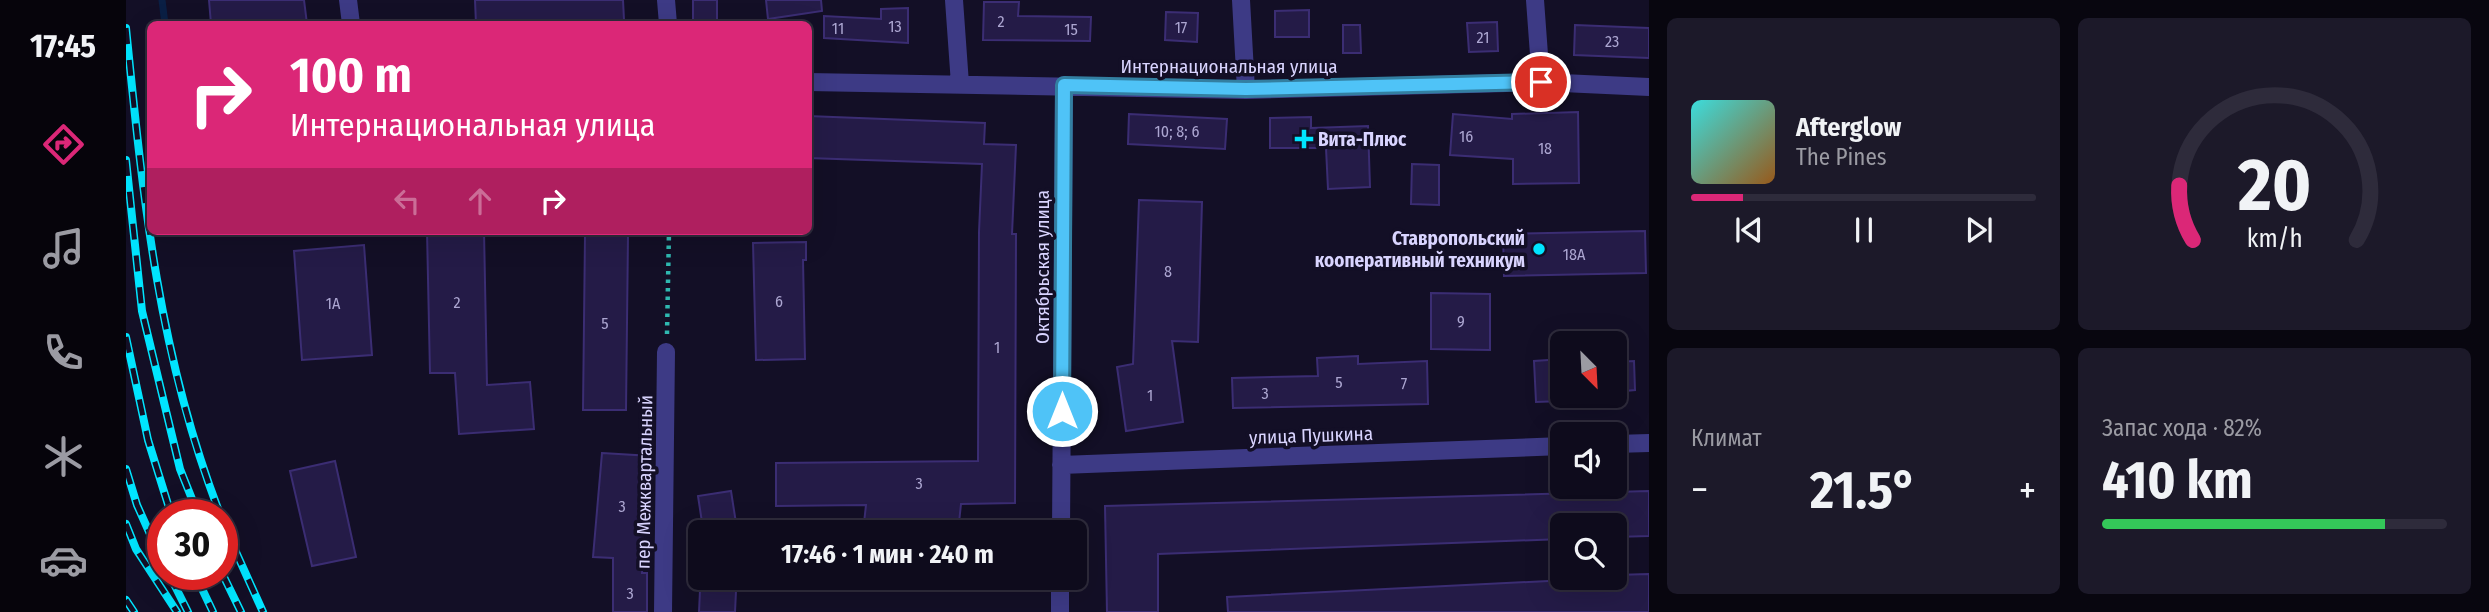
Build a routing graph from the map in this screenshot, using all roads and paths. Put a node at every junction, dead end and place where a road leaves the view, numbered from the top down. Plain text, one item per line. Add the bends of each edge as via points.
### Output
1 (348, 0) edge
2 (666, 0) edge
3 (954, 0) edge
4 (1241, 0) edge
5 (1535, 0) edge
6 (351, 21) edge
7 (668, 21) edge
8 (812, 82) edge
9 (1541, 82) junction
10 (960, 84) junction
11 (1064, 85) junction
12 (1649, 88) edge
13 (1246, 89) junction
14 (670, 235) edge
15 (666, 352) joint
16 (1649, 443) edge
17 (1627, 444) edge
18 (1550, 446) edge
19 (1061, 465) junction
20 (1061, 520) edge
21 (1060, 590) edge
22 (663, 612) edge
23 (1060, 612) edge

1 - 6 street
2 - 7 street
3 - 10 street
4 - 13 street
5 - 9 street
8 - 10 street, Интернациональная улица
9 - 12 street, Интернациональная улица
9 - 13 street, Интернациональная улица
10 - 11 street, Интернациональная улица
11 - 13 street, Интернациональная улица
11 - 19 street, Октябрьская улица
14 - 15 path
15 - 22 street, пер Межквартальный
16 - 17 street
18 - 19 street, улица Пушкина
19 - 20 street, Октябрьская улица
21 - 23 street

